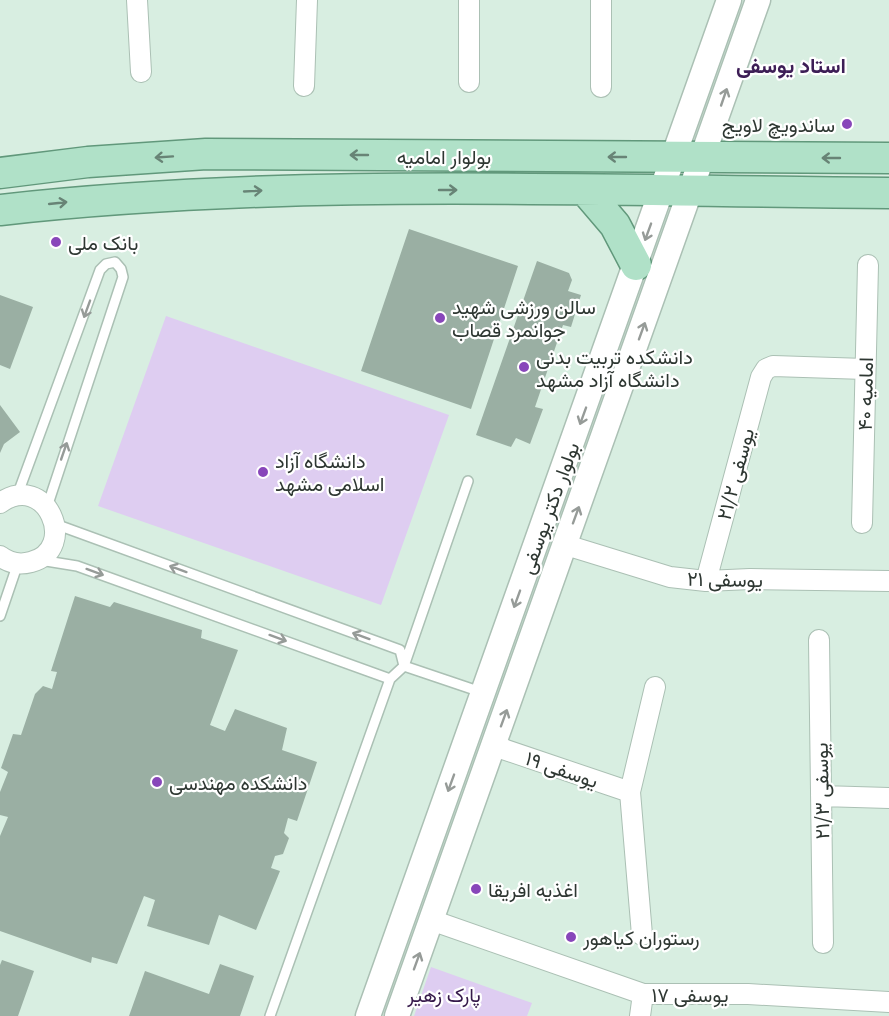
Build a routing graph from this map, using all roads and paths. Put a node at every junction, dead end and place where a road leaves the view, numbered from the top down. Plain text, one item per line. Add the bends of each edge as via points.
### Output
1 (137, 0) edge
2 (307, 0) edge
3 (469, 0) edge
4 (602, 0) edge
5 (729, 0) edge
6 (758, 0) edge
7 (141, 72) dead end
8 (469, 82) dead end
9 (304, 86) dead end
10 (601, 87) dead end
11 (689, 157) junction
12 (889, 158) edge
13 (0, 174) edge
14 (586, 191) junction
15 (677, 192) junction
16 (889, 193) edge
17 (0, 210) edge
18 (636, 265) junction
19 (868, 265) dead end
20 (866, 369) junction
21 (468, 481) dead end
22 (8, 499) edge
23 (51, 515) junction
24 (862, 523) dead end
25 (566, 546) junction
26 (0, 556) edge
27 (29, 562) junction
28 (706, 581) junction
29 (889, 581) edge
30 (0, 616) edge
31 (819, 640) dead end
32 (404, 666) junction
33 (390, 679) junction
34 (655, 687) dead end
35 (483, 693) junction
36 (494, 746) junction
37 (630, 792) junction
38 (821, 796) junction
39 (889, 798) edge
40 (431, 920) junction
41 (642, 935) dead end
42 (823, 943) dead end
43 (643, 994) junction
44 (889, 1002) edge
45 (270, 1016) edge
46 (368, 1016) edge
47 (397, 1016) edge
48 (640, 1016) edge

1 - 7 street
2 - 9 street
3 - 8 street
4 - 10 street
5 - 11 street, بولوار دکتر یوسفی
11 -> 6 street, بولوار دکتر یوسفی
12 -> 11 main road, بولوار امامیه
11 -> 13 main road, بولوار امامیه via 206,154 88,162
11 - 15 street, بولوار دکتر یوسفی
14 - 15 main road, بولوار امامیه
17 -> 14 main road, بولوار امامیه via 93,200 284,189
14 - 18 main road via 615,225
15 - 16 main road, بولوار امامیه
15 -> 18 street, بولوار دکتر یوسفی
25 -> 15 street, بولوار دکتر یوسفی
18 -> 35 street, بولوار دکتر یوسفی
19 - 20 street, امامیه ۴۰
20 - 24 street, امامیه ۴۰
20 - 28 street, یوسفی ۲۱/۲ via 766,369
21 - 32 lane
22 - 23 street via 39,500
23 -> 22 lane via 123,278 115,262 100,270
23 - 27 street via 52,545
32 -> 23 lane via 400,650
25 - 28 street, یوسفی ۲۱ via 670,577
36 -> 25 street, بولوار دکتر یوسفی
26 - 27 street
27 - 30 lane
27 -> 33 lane via 77,566
28 - 29 street, یوسفی ۲۱
31 - 38 street, یوسفی ۲۱/۳
32 - 33 lane
32 - 35 lane
33 - 45 lane
34 - 37 street
35 -> 46 street, بولوار دکتر یوسفی
36 - 37 street, یوسفی ۱۹
36 - 40 street, بولوار دکتر یوسفی
37 - 41 street
38 - 39 street
38 - 42 street, یوسفی ۲۱/۳
40 - 43 street, یوسفی ۱۷
47 -> 40 street, بولوار دکتر یوسفی
43 - 44 street, یوسفی ۱۷ via 748,994
43 - 48 street

